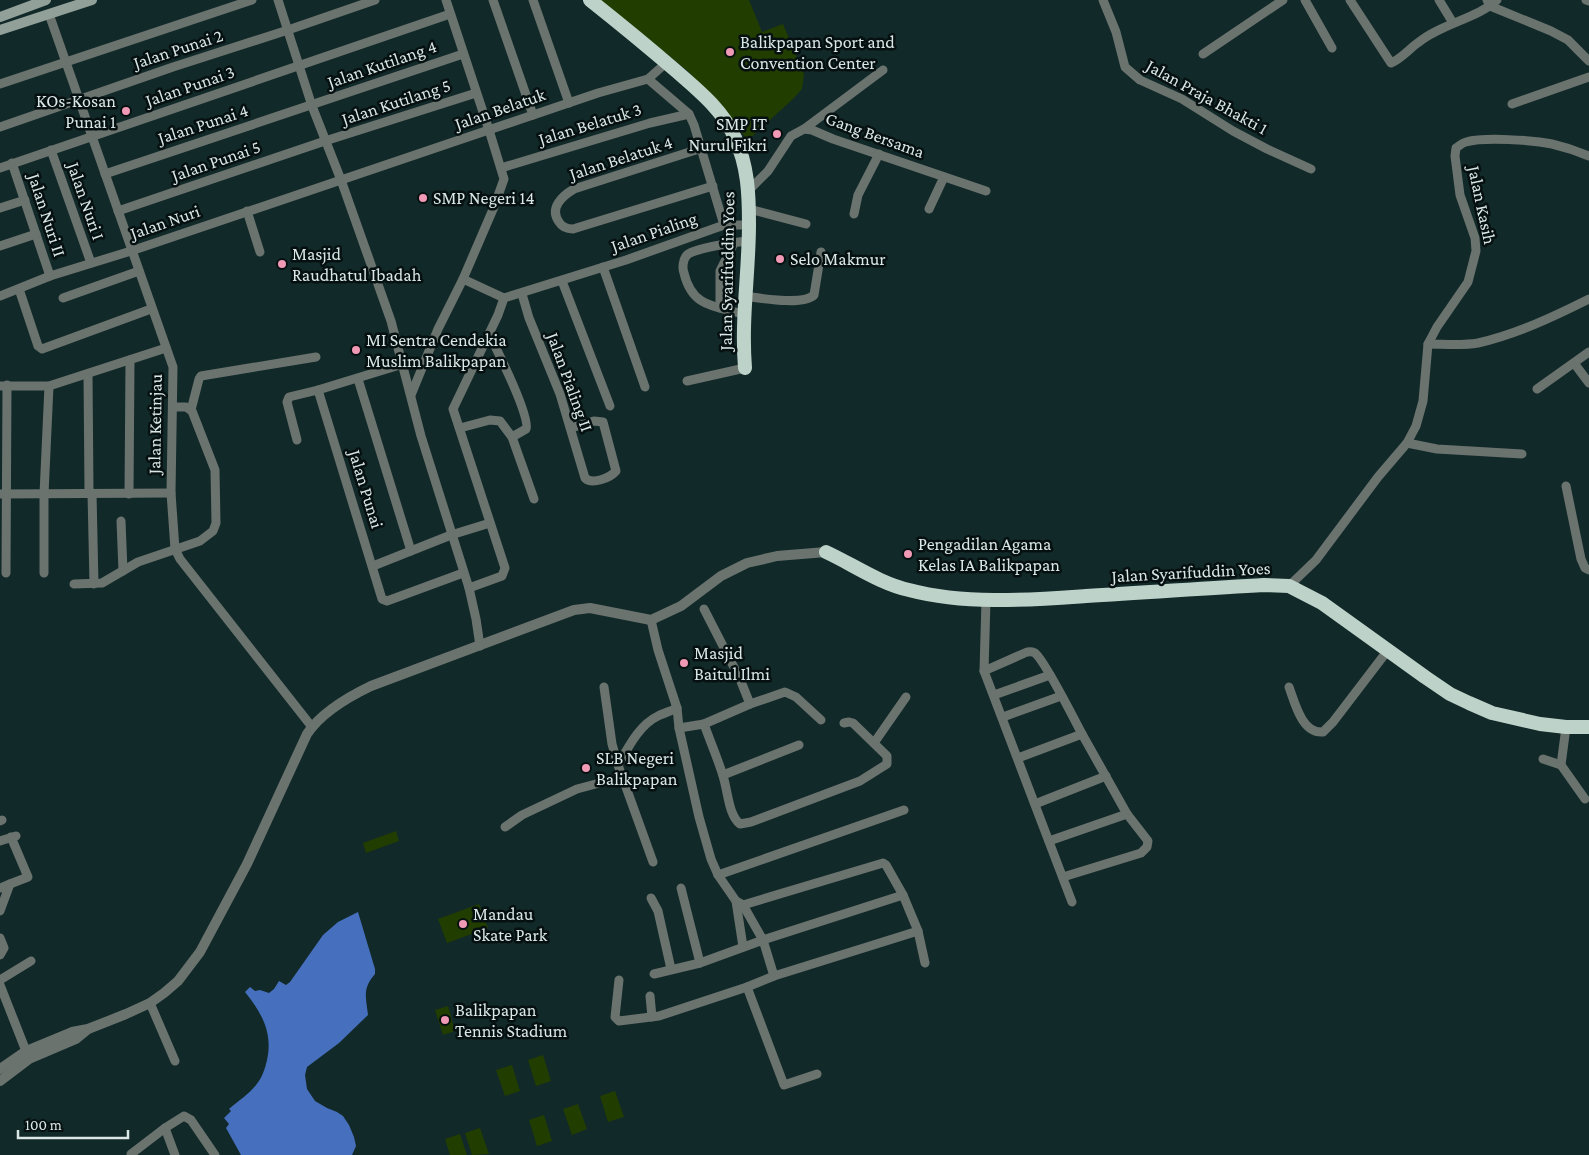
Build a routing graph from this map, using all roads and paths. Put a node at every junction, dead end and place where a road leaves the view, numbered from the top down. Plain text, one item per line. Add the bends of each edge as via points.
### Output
1 (45, 0) edge
2 (92, 0) edge
3 (252, 0) edge
4 (278, 0) edge
5 (375, 0) edge
6 (446, 0) edge
7 (493, 0) edge
8 (533, 0) edge
9 (590, 0) edge
10 (1102, 0) edge
11 (1283, 0) edge
12 (1305, 0) edge
13 (1350, 0) edge
14 (1439, 0) edge
15 (1491, 2) edge
16 (50, 14) junction
17 (450, 14) junction
18 (0, 16) edge
19 (1452, 23) junction
20 (0, 30) edge
21 (288, 30) junction
22 (1332, 48) dead end
23 (463, 54) junction
24 (1203, 54) dead end
25 (1589, 61) edge
26 (66, 62) junction
27 (666, 63) junction
28 (298, 66) junction
29 (883, 70) dead end
30 (1589, 77) edge
31 (648, 79) junction
32 (0, 84) edge
33 (476, 93) junction
34 (80, 100) junction
35 (569, 103) junction
36 (1512, 104) dead end
37 (312, 106) junction
38 (689, 114) junction
39 (533, 116) junction
40 (0, 127) edge
41 (804, 129) junction
42 (489, 130) junction
43 (92, 136) junction
44 (325, 141) junction
45 (702, 148) junction
46 (51, 150) junction
47 (879, 154) junction
48 (1589, 156) edge
49 (12, 163) junction
50 (0, 168) edge
51 (501, 168) junction
52 (1311, 169) dead end
53 (105, 174) junction
54 (944, 177) junction
55 (340, 180) junction
56 (713, 186) junction
57 (749, 190) junction
58 (986, 191) dead end
59 (25, 200) junction
60 (0, 208) edge
61 (748, 209) junction
62 (929, 209) dead end
63 (118, 211) junction
64 (247, 212) junction
65 (854, 214) dead end
66 (806, 224) dead end
67 (724, 225) junction
68 (749, 225) junction
69 (36, 234) junction
70 (741, 242) junction
71 (0, 246) edge
72 (131, 251) junction
73 (260, 252) dead end
74 (821, 252) dead end
75 (91, 263) junction
76 (603, 267) junction
77 (139, 271) junction
78 (50, 276) junction
79 (463, 279) junction
80 (562, 281) junction
81 (19, 289) junction
82 (522, 294) junction
83 (0, 296) edge
84 (744, 296) junction
85 (62, 298) dead end
86 (504, 298) junction
87 (1589, 299) edge
88 (720, 308) junction
89 (152, 309) junction
90 (743, 314) junction
91 (489, 334) junction
92 (1428, 344) junction
93 (166, 348) junction
94 (1589, 352) edge
95 (316, 357) dead end
96 (130, 360) junction
97 (1574, 363) junction
98 (403, 364) junction
99 (745, 368) joint
100 (88, 374) junction
101 (358, 378) junction
102 (687, 381) dead end
103 (1589, 383) edge
104 (3, 386) edge
105 (49, 386) junction
106 (645, 387) dead end
107 (1537, 389) dead end
108 (318, 390) junction
109 (411, 395) junction
110 (610, 406) dead end
111 (173, 407) junction
112 (191, 410) junction
113 (460, 428) junction
114 (571, 428) junction
115 (512, 437) junction
116 (297, 440) dead end
117 (1407, 443) junction
118 (1522, 454) dead end
119 (1566, 486) dead end
120 (91, 493) junction
121 (171, 493) junction
122 (4, 494) edge
123 (44, 494) junction
124 (129, 494) junction
125 (534, 499) dead end
126 (121, 521) dead end
127 (490, 523) junction
128 (451, 536) junction
129 (176, 549) junction
130 (411, 551) junction
131 (826, 552) joint
132 (372, 566) junction
133 (1589, 570) edge
134 (123, 571) junction
135 (6, 573) dead end
136 (44, 573) dead end
137 (463, 573) junction
138 (74, 584) dead end
139 (94, 584) junction
140 (1289, 586) junction
141 (469, 588) junction
142 (986, 600) junction
143 (704, 609) dead end
144 (650, 620) junction
145 (480, 646) junction
146 (1388, 650) junction
147 (984, 672) junction
148 (1050, 675) junction
149 (604, 687) dead end
150 (1289, 687) dead end
151 (994, 695) junction
152 (1061, 696) junction
153 (906, 697) dead end
154 (750, 704) junction
155 (677, 708) junction
156 (1002, 717) junction
157 (821, 720) dead end
158 (844, 723) dead end
159 (704, 724) junction
160 (312, 727) junction
161 (1566, 727) junction
162 (1589, 727) edge
163 (679, 728) junction
164 (1082, 734) junction
165 (874, 743) junction
166 (798, 746) dead end
167 (1018, 758) junction
168 (1543, 760) dead end
169 (618, 765) junction
170 (1561, 765) junction
171 (723, 775) junction
172 (1106, 776) junction
173 (622, 777) junction
174 (1585, 799) dead end
175 (1035, 804) junction
176 (904, 810) dead end
177 (1127, 814) junction
178 (506, 827) dead end
179 (0, 841) edge
180 (1049, 841) junction
181 (652, 862) dead end
182 (718, 874) junction
183 (1063, 877) junction
184 (10, 884) junction
185 (0, 888) edge
186 (681, 888) dead end
187 (903, 894) junction
188 (651, 898) dead end
189 (1072, 902) dead end
190 (739, 903) junction
191 (0, 911) edge
192 (918, 931) junction
193 (0, 938) edge
194 (763, 940) junction
195 (743, 947) junction
196 (0, 955) edge
197 (31, 961) dead end
198 (700, 962) junction
199 (926, 962) dead end
200 (671, 969) junction
201 (654, 974) dead end
202 (774, 976) junction
203 (0, 980) edge
204 (619, 980) dead end
205 (0, 985) edge
206 (747, 987) junction
207 (650, 996) dead end
208 (150, 1003) junction
209 (652, 1017) junction
210 (88, 1029) junction
211 (26, 1051) junction
212 (176, 1061) dead end
213 (0, 1069) edge
214 (817, 1074) dead end
215 (0, 1081) edge
216 (165, 1128) junction
217 (131, 1155) edge
218 (175, 1155) edge
219 (215, 1155) edge

1 - 16 street, Jalan Ketinjau
1 - 18 main road
2 - 16 main road
3 - 26 street
4 - 21 street
5 - 21 street, Jalan Punai 2
6 - 17 street
7 - 39 street
8 - 35 street
9 - 27 highway, Jalan Syarifuddin Yoes
10 - 52 street, Jalan Praja Bhakti 1 via 1116,32 1125,67 1140,80 1182,99 1267,149
11 - 24 street
12 - 22 street
13 - 19 street via 1391,63 1421,40
14 - 19 street
15 - 19 street
15 - 25 street via 1568,40
16 - 20 main road
16 - 26 street, Jalan Ketinjau
17 - 23 street
17 - 28 street, Jalan Punai 3
21 - 28 street
21 - 34 street, Jalan Punai 2
23 - 33 street
23 - 37 street, Jalan Kutilang 4
26 - 32 street
26 - 34 street, Jalan Ketinjau
27 - 31 street, Jalan Belatuk
27 - 57 highway, Jalan Syarifuddin Yoes via 702,94 731,129 744,163
28 - 37 street
28 - 43 street, Jalan Punai 3
29 - 41 street
30 - 36 street
31 - 35 street, Jalan Belatuk
31 - 38 street, Jalan Pialing
33 - 42 street
33 - 44 street, Jalan Kutilang 5
34 - 40 street, Jalan Punai 2
34 - 43 street, Jalan Ketinjau
35 - 39 street, Jalan Belatuk
37 - 44 street
37 - 53 street, Jalan Punai 4
38 - 45 street, Jalan Pialing
38 - 51 street, Jalan Belatuk 3
39 - 42 street, Jalan Belatuk
41 - 47 street, Gang Bersama
41 - 57 street, Gang Bersama via 791,136 768,171
42 - 51 street
42 - 55 street, Jalan Belatuk
43 - 46 street, Jalan Punai 3
43 - 53 street, Jalan Ketinjau
44 - 55 street
44 - 63 street, Jalan Punai 5
45 - 56 street, Jalan Pialing
45 - 56 street, Jalan Belatuk 4 via 574,189 565,194 554,211 562,226 573,229
46 - 49 street, Jalan Punai 3
46 - 75 street, Jalan Nuri I
47 - 54 street, Gang Bersama
47 - 65 street via 858,195
48 - 92 street, Jalan Kasih via 1563,147 1527,142 1467,142 1456,148 1460,195 1475,238 1476,251 1468,282
49 - 50 street, Jalan Punai 3
49 - 59 street, Jalan Nuri II
51 - 79 street via 502,188
53 - 63 street, Jalan Ketinjau
54 - 58 street, Gang Bersama
54 - 62 street
55 - 64 street, Jalan Nuri
55 - 98 street via 391,321
56 - 67 street, Jalan Pialing
57 - 61 highway, Jalan Syarifuddin Yoes
59 - 60 street
59 - 69 street, Jalan Nuri II
61 - 66 street
61 - 68 highway, Jalan Syarifuddin Yoes
63 - 72 street, Jalan Ketinjau
64 - 72 street, Jalan Nuri
64 - 73 street
67 - 68 street
67 - 76 street, Jalan Pialing
68 - 70 highway, Jalan Syarifuddin Yoes
69 - 71 street
69 - 78 street, Jalan Nuri II
70 - 84 highway, Jalan Syarifuddin Yoes
70 - 88 street via 720,271
70 - 88 street via 698,250 687,255 683,263 687,285 696,297 703,304
72 - 75 street, Jalan Nuri
72 - 77 street, Jalan Ketinjau
74 - 84 street via 811,298 794,300
75 - 78 street, Jalan Nuri
76 - 80 street, Jalan Pialing
76 - 106 street
77 - 85 street
77 - 89 street, Jalan Ketinjau
78 - 81 street, Jalan Nuri
79 - 86 street
79 - 109 street
80 - 82 street, Jalan Pialing
80 - 110 street
81 - 83 street, Jalan Nuri
81 - 89 street via 38,346 42,349
82 - 86 street, Jalan Pialing
82 - 114 street, Jalan Pialing II
84 - 90 highway, Jalan Syarifuddin Yoes
86 - 91 street
87 - 92 street via 1541,323 1477,343
88 - 90 street
89 - 93 street, Jalan Ketinjau
90 - 99 highway, Jalan Syarifuddin Yoes
91 - 113 street via 453,408
91 - 115 street via 528,423 526,429
92 - 117 street, Jalan Kasih via 1422,401 1416,426
93 - 96 street
93 - 111 street, Jalan Ketinjau via 174,372
94 - 97 street
95 - 112 street via 201,376
96 - 100 street
96 - 124 street
97 - 103 street
97 - 107 street
98 - 101 street
98 - 109 street
99 - 102 street
100 - 105 street
100 - 120 street
101 - 108 street
101 - 130 street
104 - 105 street
104 - 122 street
105 - 123 street
108 - 116 street via 289,397 286,402
108 - 132 street, Jalan Punai
109 - 128 street
111 - 112 street
111 - 121 street, Jalan Ketinjau
112 - 129 street via 215,470 216,523 213,531 200,541
113 - 115 street via 496,419
113 - 127 street
114 - 114 street, Jalan Pialing II via 594,421 603,422 616,470 612,476 592,482 585,478
115 - 125 street
117 - 118 street via 1437,449
117 - 140 street, Jalan Kasih via 1316,560
119 - 133 street via 1581,559
120 - 123 street
120 - 124 street
120 - 139 street
121 - 124 street
121 - 129 street, Jalan Ketinjau
122 - 123 street
122 - 135 street
123 - 136 street
126 - 134 street
127 - 128 street
127 - 141 street via 504,572 502,576
128 - 130 street
128 - 137 street
129 - 134 street via 138,562
129 - 160 street, Jalan Ketinjau via 180,559
130 - 132 street
131 - 142 highway, Jalan Syarifuddin Yoes via 909,591
131 - 144 street via 777,556 747,563 720,576 680,606
132 - 137 street, Jalan Punai via 384,600
134 - 139 street
137 - 141 street
138 - 139 street
140 - 142 highway, Jalan Syarifuddin Yoes
140 - 146 highway, Jalan Syarifuddin Yoes via 1322,603
141 - 145 street
142 - 147 street
143 - 154 street
144 - 145 street via 582,608
144 - 155 street
145 - 160 street via 362,690
146 - 150 street via 1323,732 1314,732 1304,722
146 - 161 highway, Jalan Syarifuddin Yoes via 1450,694 1492,713
147 - 148 street via 1032,652
147 - 151 street
148 - 151 street
148 - 152 street
149 - 169 street
151 - 156 street
152 - 156 street
152 - 164 street
153 - 165 street
154 - 157 street via 785,692 796,696
154 - 159 street
155 - 163 street
155 - 169 street via 657,716 644,727
156 - 167 street
158 - 165 street via 853,723
159 - 163 street
159 - 171 street
160 - 208 street via 268,822 200,952 178,981
161 - 162 highway, Jalan Syarifuddin Yoes
161 - 170 street
163 - 182 street via 699,817
164 - 167 street
164 - 172 street
165 - 171 street via 888,760 873,774 751,822 740,824 736,820
166 - 171 street
167 - 175 street
168 - 170 street
169 - 173 street
170 - 174 street
172 - 175 street
172 - 177 street
173 - 178 street via 577,788
173 - 181 street
175 - 180 street
176 - 182 street
177 - 180 street
177 - 183 street via 1148,841 1145,850
179 - 184 street via 14,836 28,877
180 - 183 street
182 - 190 street
183 - 189 street
184 - 185 street
184 - 191 street
186 - 198 street
187 - 190 street via 886,865 881,863
187 - 192 street
187 - 194 street
188 - 200 street via 658,911
190 - 194 street
190 - 195 street
192 - 199 street
192 - 202 street
193 - 196 street via 4,948
194 - 195 street
194 - 202 street
195 - 198 street
197 - 203 street
198 - 200 street
200 - 201 street
202 - 206 street
204 - 209 street via 616,1020
205 - 211 street
206 - 209 street
206 - 214 street via 784,1085
207 - 209 street
208 - 210 street
208 - 212 street
210 - 211 street via 72,1032
210 - 215 street via 76,1039 29,1059
211 - 213 street
216 - 217 street
216 - 218 street
216 - 219 street via 181,1117 191,1120

